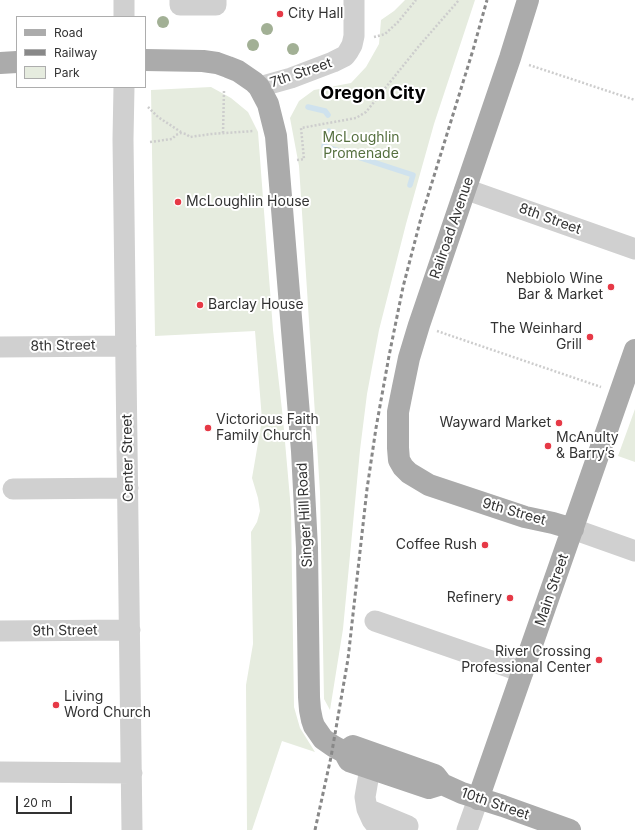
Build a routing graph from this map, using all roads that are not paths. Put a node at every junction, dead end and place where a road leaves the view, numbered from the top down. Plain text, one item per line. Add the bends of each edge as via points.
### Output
1 (124, 0) edge
2 (180, 0) edge
3 (216, 0) edge
4 (354, 0) edge
5 (528, 0) edge
6 (124, 16) edge
7 (146, 60) edge
8 (16, 62) edge
9 (0, 63) edge
10 (259, 87) junction
11 (124, 88) edge
12 (466, 189) junction
13 (635, 249) edge
14 (126, 346) junction
15 (0, 347) edge
16 (635, 350) edge
17 (400, 460) joint
18 (128, 488) junction
19 (13, 489) dead end
20 (573, 529) junction
21 (635, 552) edge
22 (375, 621) dead end
23 (130, 630) junction
24 (0, 632) edge
25 (523, 672) junction
26 (339, 749) junction
27 (370, 768) junction
28 (0, 772) edge
29 (132, 773) junction
30 (442, 784) junction
31 (478, 799) junction
32 (367, 809) junction
33 (408, 826) dead end
34 (132, 830) edge
35 (380, 830) edge
36 (467, 830) edge
37 (570, 830) edge

1 - 6 street
2 - 3 street via 180,5 216,5
4 - 10 street, 7th Street via 364,36 352,45 345,56 291,78
5 - 12 main road, Railroad Avenue
7 - 10 main road, 7th Street via 217,63 238,71
8 - 9 main road
10 - 26 main road, Singer Hill Road via 268,104 276,136 302,450 310,710 312,720 323,739
11 - 14 street, Center Street
12 - 13 street, 8th Street
12 - 17 main road, Railroad Avenue via 409,358 398,412
14 - 15 street, 8th Street
14 - 18 street, Center Street
16 - 20 main road, Main Street
17 - 20 main road, 9th Street via 409,473 429,485 525,517
18 - 19 street
18 - 23 street, Center Street
20 - 21 street, 9th Street
20 - 25 main road, Main Street
22 - 25 street
23 - 24 street, 9th Street
23 - 29 street, Center Street
25 - 31 main road, Main Street
26 - 27 main road, 10th Street via 349,761
26 - 30 main road, 10th Street via 353,746 435,775
27 - 30 main road, 10th Street via 429,788
27 - 32 street via 365,797
28 - 29 street
29 - 34 street, Center Street
30 - 31 main road, 10th Street
31 - 36 street, Main Street
31 - 37 main road, 10th Street
32 - 33 street
32 - 35 street

